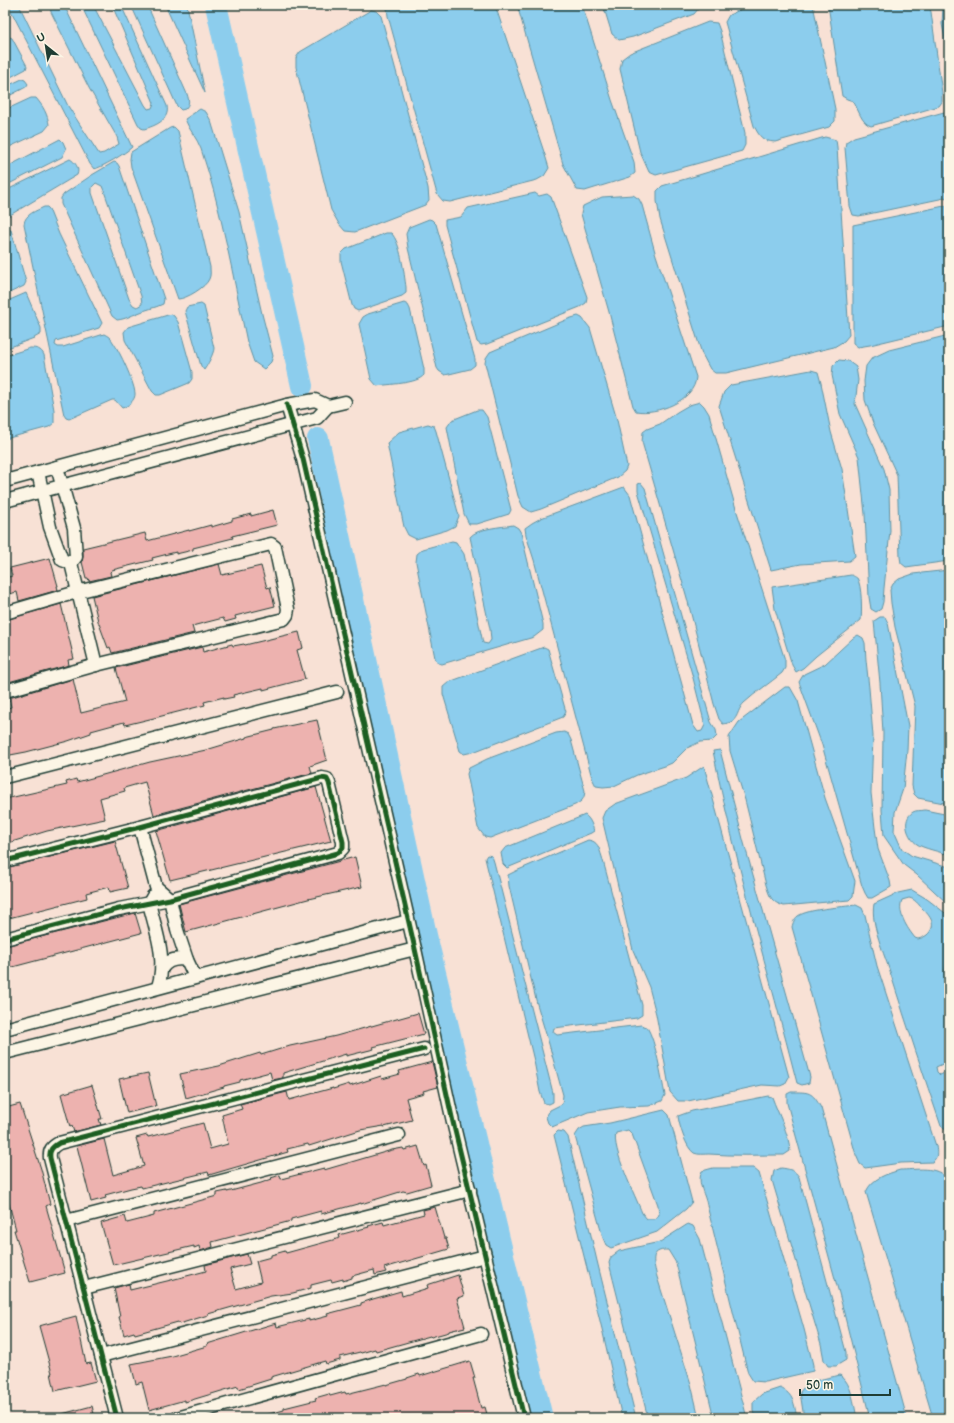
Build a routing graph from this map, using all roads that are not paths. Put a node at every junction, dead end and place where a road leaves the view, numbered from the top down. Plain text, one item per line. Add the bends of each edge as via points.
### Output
1 (345, 402) dead end
2 (287, 406) junction
3 (328, 406) junction
4 (293, 425) junction
5 (57, 467) junction
6 (38, 472) junction
7 (5, 481) edge
8 (62, 486) junction
9 (42, 491) junction
10 (5, 501) edge
11 (74, 528) junction
12 (53, 534) junction
13 (71, 564) junction
14 (78, 592) junction
15 (5, 613) edge
16 (96, 665) junction
17 (5, 691) edge
18 (337, 692) dead end
19 (5, 776) edge
20 (140, 827) junction
21 (5, 861) edge
22 (156, 887) junction
23 (170, 899) junction
24 (149, 903) junction
25 (408, 921) junction
26 (5, 939) edge
27 (416, 948) junction
28 (187, 960) junction
29 (162, 968) junction
30 (194, 978) junction
31 (158, 987) junction
32 (5, 1029) edge
33 (424, 1049) dead end
34 (5, 1053) edge
35 (399, 1135) dead end
36 (470, 1190) junction
37 (66, 1221) junction
38 (485, 1256) junction
39 (84, 1288) junction
40 (481, 1334) dead end
41 (101, 1356) junction
42 (117, 1418) edge
43 (177, 1418) edge
44 (524, 1418) edge

1 - 3 street
2 - 3 street via 315,400
2 - 4 street
2 - 5 street
3 - 4 street via 317,418
4 - 8 street
4 - 25 street via 303,459
5 - 6 street
5 - 8 street
6 - 7 street
6 - 9 street
8 - 9 street
8 - 11 street
9 - 10 street
9 - 12 street
11 - 12 street
11 - 13 street via 76,557
12 - 13 street via 62,560
13 - 14 street
14 - 15 street
14 - 16 street
14 - 16 street via 271,544 274,547 288,609 284,619
16 - 17 street
18 - 19 street
20 - 21 street
20 - 22 street
20 - 23 street via 322,778 327,779 329,783 343,842 343,848 338,853
22 - 23 street
22 - 24 street
23 - 24 street
23 - 28 street
24 - 26 street
24 - 29 street via 162,956
25 - 27 street
25 - 30 street
27 - 34 street
27 - 36 street
28 - 29 street via 172,959
28 - 30 street
29 - 31 street
30 - 31 street
31 - 32 street
33 - 37 street via 58,1143 51,1149 50,1158
35 - 37 street
36 - 38 street
36 - 39 street
37 - 39 street
38 - 41 street
38 - 44 street
39 - 41 street
40 - 43 street
41 - 42 street

